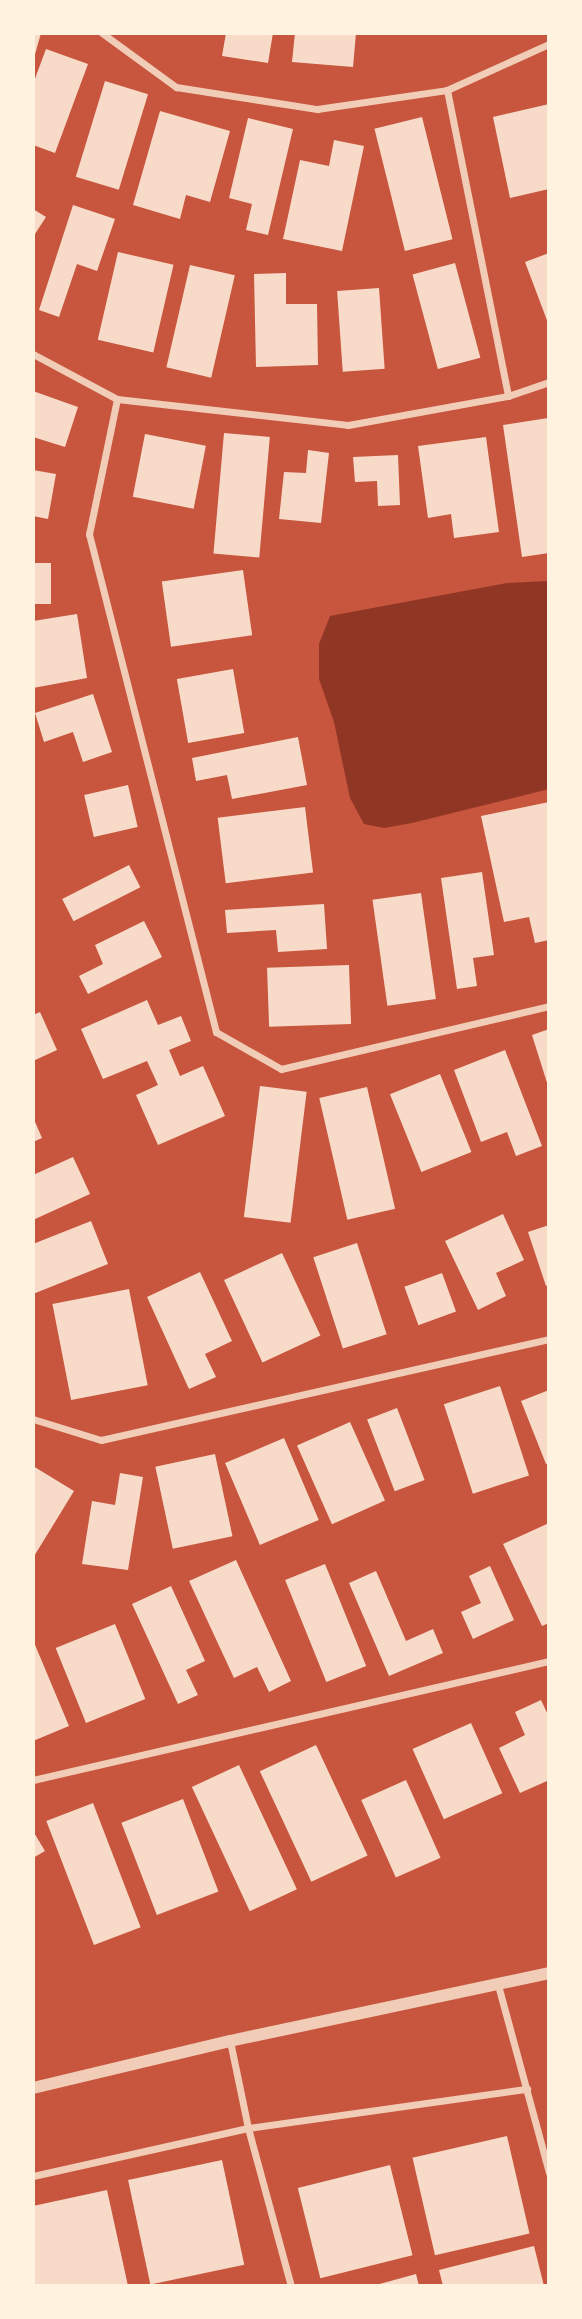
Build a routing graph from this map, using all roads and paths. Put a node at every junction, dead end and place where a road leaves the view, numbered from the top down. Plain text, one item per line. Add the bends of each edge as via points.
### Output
1 (102, 33) edge
2 (549, 44) edge
3 (447, 90) junction
4 (33, 354) edge
5 (549, 382) edge
6 (508, 396) junction
7 (117, 400) junction
8 (549, 1006) edge
9 (549, 1339) edge
10 (33, 1419) edge
11 (549, 1661) edge
12 (33, 1780) edge
13 (549, 1973) edge
14 (498, 1985) junction
15 (230, 2041) junction
16 (33, 2088) edge
17 (527, 2089) junction
18 (247, 2128) junction
19 (549, 2173) edge
20 (33, 2176) edge
21 (291, 2286) edge

1 - 3 street via 176,87 317,109
2 - 3 street
3 - 6 street
4 - 7 street
5 - 6 street
6 - 7 street via 348,425
7 - 8 street via 89,534 216,1032 281,1069
9 - 10 street via 102,1440
11 - 12 street
13 - 14 street
14 - 15 street
14 - 17 street
15 - 16 street
15 - 18 street
17 - 18 street
17 - 19 street
18 - 20 street
18 - 21 street

